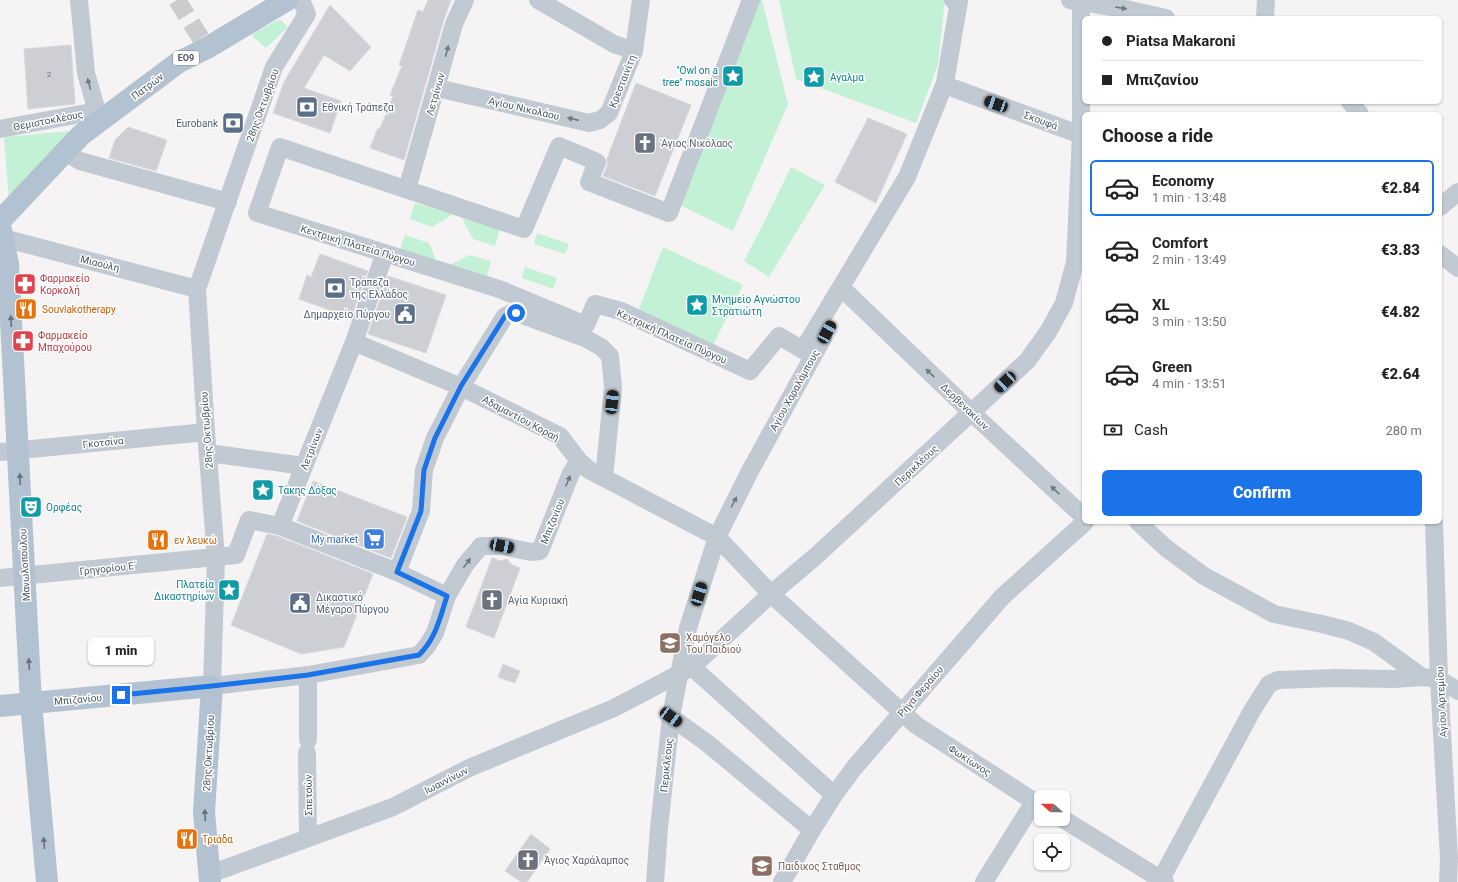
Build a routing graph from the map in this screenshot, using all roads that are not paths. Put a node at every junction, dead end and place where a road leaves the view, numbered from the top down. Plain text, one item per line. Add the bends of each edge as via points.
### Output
1 (79, 0) edge
2 (287, 0) edge
3 (301, 0) edge
4 (465, 0) edge
5 (538, 0) edge
6 (641, 0) edge
7 (751, 0) edge
8 (953, 0) edge
9 (969, 0) edge
10 (1077, 0) edge
11 (1266, 0) edge
12 (1157, 16) edge
13 (1265, 16) edge
14 (634, 51) junction
15 (437, 88) junction
16 (953, 88) junction
17 (1352, 104) edge
18 (1358, 112) edge
19 (609, 113) joint
20 (96, 120) junction
21 (0, 129) edge
22 (1082, 135) edge
23 (74, 157) junction
24 (407, 189) junction
25 (1458, 192) edge
26 (228, 202) junction
27 (1447, 208) edge
28 (1, 230) edge
29 (385, 253) junction
30 (1442, 256) edge
31 (1458, 268) edge
32 (197, 289) junction
33 (848, 294) junction
34 (354, 342) junction
35 (461, 386) junction
36 (972, 413) junction
37 (206, 432) junction
38 (9, 451) edge
39 (208, 453) junction
40 (578, 460) junction
41 (304, 466) junction
42 (604, 478) junction
43 (1082, 515) edge
44 (1083, 524) edge
45 (1140, 524) edge
46 (1434, 524) edge
47 (280, 526) junction
48 (717, 537) junction
49 (216, 557) junction
50 (397, 572) junction
51 (25, 576) junction
52 (0, 578) edge
53 (771, 594) junction
54 (447, 596) junction
55 (685, 672) junction
56 (308, 675) junction
57 (1431, 678) junction
58 (212, 686) junction
59 (1458, 691) edge
60 (32, 703) junction
61 (0, 706) edge
62 (901, 713) junction
63 (671, 717) junction
64 (834, 795) junction
65 (1034, 801) edge
66 (1034, 810) edge
67 (1070, 823) edge
68 (812, 830) junction
69 (308, 838) junction
70 (1454, 858) edge
71 (210, 878) edge
72 (1163, 881) edge
73 (47, 882) edge
74 (655, 882) edge
75 (782, 882) edge
76 (984, 882) edge
77 (1448, 882) edge

20 -> 1 street via 86,73
2 - 20 main road, Πατρών / ΕΟ9 via 179,62
3 - 26 street, 28ης Οκτωβρίου via 307,14 274,67
15 -> 4 street, Λετρίνων via 454,24
5 - 14 street via 614,44
6 - 14 street, Κρεσταινίτη
7 - 24 street, Κεντρική Πλατεία Πύργου via 669,213 589,182 597,162 559,146 524,229
8 - 29 street, Κεντρική Πλατεία Πύργου via 959,1 945,83 907,177 803,350 779,336 750,371 621,311 595,304 586,325 499,289
9 - 16 street, Αγίου Χαραλάμπους
10 -> 12 street
10 - 22 street, Περικλέους
11 - 13 street
14 - 19 street, Κρεσταινίτη
19 -> 15 street, Αγίου Νικολάου via 600,120 589,123
15 - 24 street, Λετρίνων
16 - 22 street, Σκουφά
16 - 33 street, Αγίου Χαραλάμπους via 936,132 915,174
17 - 18 street
20 - 21 street, Θεμιστοκλέους
20 - 23 main road, Πατρών / ΕΟ9
20 - 28 main road, Πατρών / ΕΟ9
22 - 36 street, Περικλέους via 1075,262 1064,303 1048,332 1027,361
23 - 26 street
23 - 28 main road, Πατρών / ΕΟ9
24 - 29 street, Κεντρική Πλατεία Πύργου via 280,146 257,213
25 - 27 street
26 - 32 street, 28ης Οκτωβρίου
28 - 32 street, Μιαούλη
38 -> 28 main road, Μανωλοπούλου via 8,264
29 - 34 street, Λετρίνων
30 - 31 street
32 - 37 street, 28ης Οκτωβρίου
36 -> 33 street, Δερβενακίων
48 -> 33 street, Αγίου Χαραλάμπους via 780,415
34 - 35 street, Αδαμαντίου Κοραή
34 - 41 street, Λετρίνων
35 - 40 street, Αδαμαντίου Κοραή via 560,436
35 - 42 street via 505,316 511,313 585,338 601,347 610,356 613,387
35 - 50 street via 435,438 424,470 421,511
43 -> 36 street, Δερβενακίων
36 - 53 street, Περικλέους
37 - 38 street, Γκοτσίνα
37 - 39 street, 28ης Οκτωβρίου
51 -> 38 main road, Μανωλοπούλου
39 - 41 street
39 - 49 street, 28ης Οκτωβρίου
40 - 42 street, Αδαμαντίου Κοραή via 588,470
54 -> 40 street, Μπιζανίου via 465,565 481,546 540,551
41 - 47 street, Λετρίνων
42 - 48 street, Αδαμαντίου Κοραή
44 - 62 street, Ρήγα Φεραίου via 1002,597
45 - 57 street via 1166,548 1204,576 1238,595 1274,614 1349,631 1374,642
46 - 57 street, Αγίου Αρτεμίου
47 - 49 street, Γρηγορίου Ε΄ via 249,520 236,555
47 - 50 street
48 - 53 street, Αδαμαντίου Κοραή
48 - 55 street, Αγίου Χαραλάμπους via 688,628
49 - 51 street, Γρηγορίου Ε΄
49 - 58 street, 28ης Οκτωβρίου
50 - 54 street
51 - 52 street, Γρηγορίου Ε΄
60 -> 51 main road, Μανωλοπούλου
53 - 55 street, Περικλέους
53 - 62 street, Φωκίωνος
54 - 56 street, Μπιζανίου via 435,633 419,655
55 - 63 street, Περικλέους
55 - 64 street
55 - 69 street, Ιωαννίνων via 614,708 469,768 393,807
56 - 58 street, Μπιζανίου
56 - 69 street, Σπετσών
57 - 59 street
57 - 70 street, Αγίου Αρτεμίου
57 - 72 street via 1278,680 1269,684 1253,709
58 - 60 main road, Μπιζανίου
71 -> 58 main road, 28ης Οκτωβρίου via 204,812
60 - 61 main road, Μπιζανίου
73 -> 60 main road, Μανωλοπούλου
62 - 64 street, Ρήγα Φεραίου
62 - 65 street, Φωκίωνος
63 - 68 street via 707,743
63 - 74 street, Περικλέους
64 - 68 street, Ρήγα Φεραίου
66 - 76 street
67 - 72 street
68 - 75 street, Ρήγα Φεραίου
69 - 71 street, Ιωαννίνων
70 - 77 street, Αγίου Αρτεμίου

